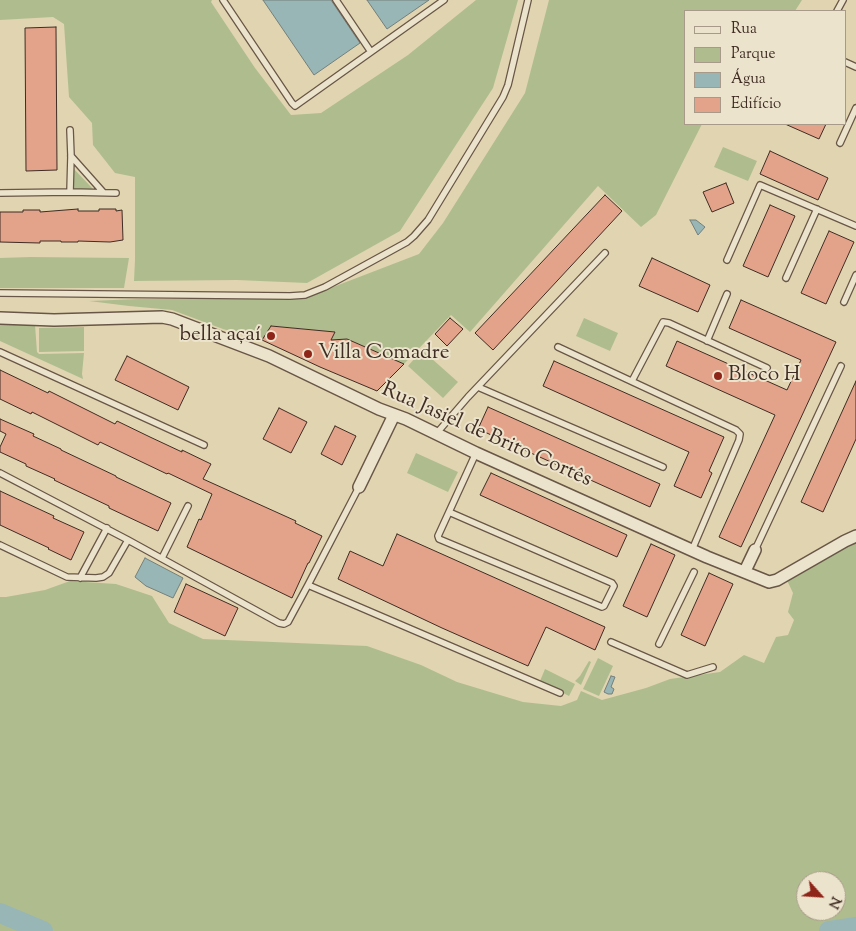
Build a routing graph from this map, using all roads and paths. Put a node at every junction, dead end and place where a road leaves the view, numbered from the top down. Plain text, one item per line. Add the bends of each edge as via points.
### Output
1 (223, 0) edge
2 (336, 0) edge
3 (443, 0) edge
4 (528, 0) edge
5 (371, 52) junction
6 (856, 108) edge
7 (70, 130) dead end
8 (840, 143) dead end
9 (71, 156) junction
10 (0, 185) edge
11 (70, 192) junction
12 (103, 192) junction
13 (0, 193) edge
14 (116, 193) dead end
15 (816, 209) junction
16 (856, 226) edge
17 (605, 253) dead end
18 (727, 260) dead end
19 (856, 275) edge
20 (786, 278) dead end
21 (0, 293) edge
22 (727, 294) dead end
23 (844, 302) dead end
24 (0, 318) edge
25 (707, 341) junction
26 (558, 347) dead end
27 (0, 352) edge
28 (841, 366) dead end
29 (767, 368) dead end
30 (632, 381) junction
31 (478, 387) junction
32 (394, 415) junction
33 (436, 434) junction
34 (204, 445) dead end
35 (476, 453) junction
36 (663, 467) dead end
37 (0, 473) edge
38 (359, 487) joint
39 (188, 506) dead end
40 (449, 512) junction
41 (107, 528) junction
42 (856, 536) edge
43 (128, 540) junction
44 (0, 545) edge
45 (692, 550) junction
46 (755, 550) joint
47 (162, 558) junction
48 (694, 572) dead end
49 (745, 572) junction
50 (80, 578) junction
51 (308, 586) junction
52 (611, 642) dead end
53 (659, 644) dead end
54 (712, 667) dead end
55 (560, 693) dead end

1 - 5 lane via 295,106
2 - 5 lane
3 - 5 lane
4 - 21 lane via 503,98 428,220 407,242 305,295
6 - 8 lane
7 - 9 lane
9 - 11 lane
9 - 12 lane
10 - 13 lane
11 - 12 lane
11 - 13 lane
12 - 14 lane
15 - 16 lane
15 - 18 lane via 760,186
15 - 20 lane
17 - 31 lane
19 - 23 lane
22 - 25 lane
24 - 32 street, Rua Jasiel de Brito Cortês via 168,318 269,356
25 - 29 lane
25 - 30 lane via 663,322
26 - 30 lane
27 - 34 lane
28 - 46 lane
30 - 45 lane via 740,434
31 - 33 lane
31 - 36 lane
32 - 33 street, Rua Jasiel de Brito Cortês
32 - 38 street
33 - 35 street, Rua Jasiel de Brito Cortês
35 - 40 lane
35 - 45 street, Rua Jasiel de Brito Cortês
37 - 41 lane
38 - 51 lane
39 - 47 lane
40 - 40 lane via 612,583 614,586 604,606 439,539
41 - 43 lane
41 - 50 lane
42 - 49 street, Rua Jasiel de Brito Cortês via 774,582
43 - 47 lane
43 - 50 lane via 109,574
44 - 50 lane via 62,575
45 - 49 street, Rua Jasiel de Brito Cortês
46 - 49 street
47 - 51 lane via 282,624 288,622
48 - 53 lane
51 - 55 lane
52 - 54 lane via 687,675

